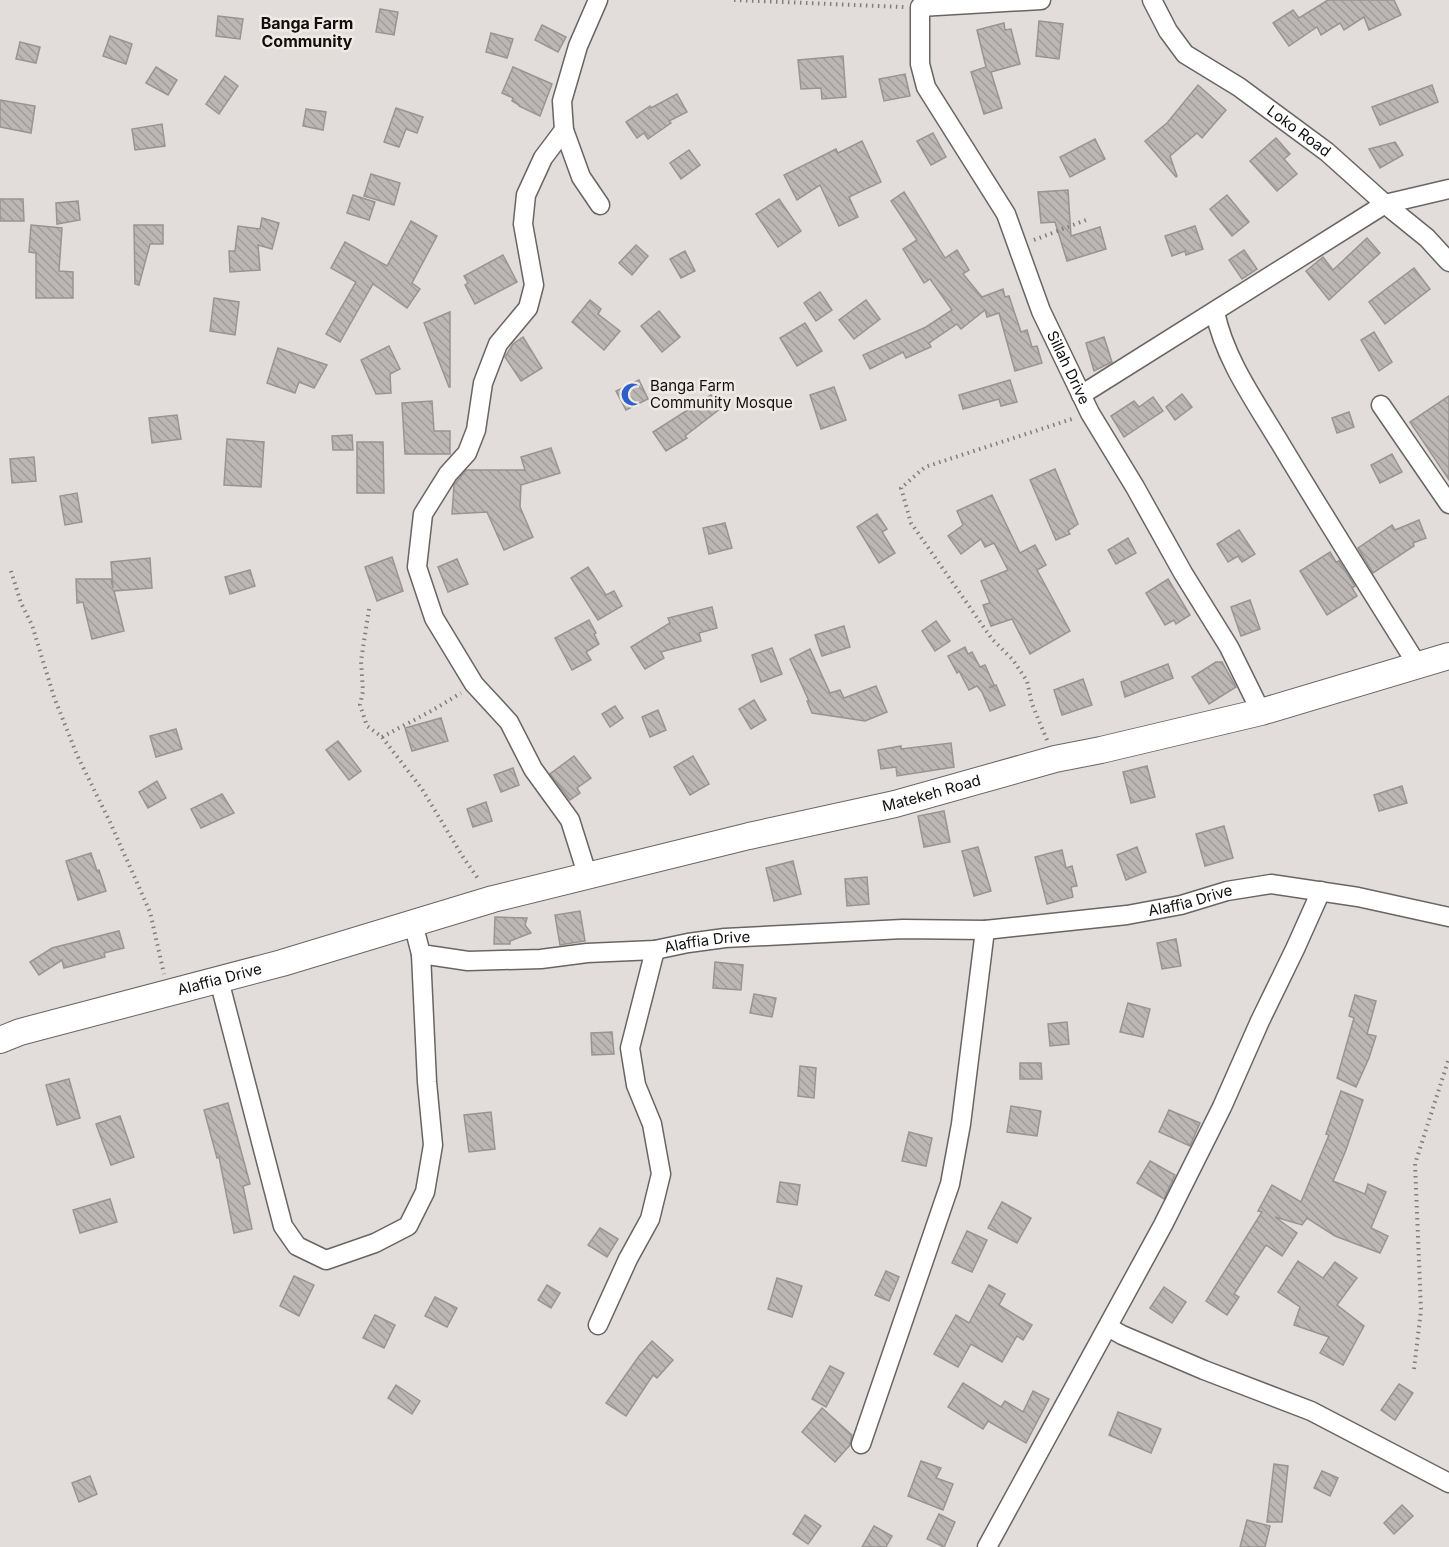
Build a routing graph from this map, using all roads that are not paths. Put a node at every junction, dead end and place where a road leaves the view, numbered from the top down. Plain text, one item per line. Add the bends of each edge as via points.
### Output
1 (598, 0) edge
2 (1041, 0) edge
3 (1152, 0) edge
4 (564, 130) junction
5 (1449, 189) edge
6 (1384, 204) junction
7 (600, 205) dead end
8 (1449, 262) edge
9 (1215, 312) junction
10 (1081, 395) junction
11 (1381, 405) dead end
12 (1449, 504) edge
13 (1449, 656) edge
14 (1418, 666) junction
15 (1261, 712) junction
16 (588, 877) junction
17 (1321, 891) junction
18 (1449, 917) edge
19 (413, 923) junction
20 (985, 930) junction
21 (655, 950) junction
22 (421, 954) junction
23 (219, 980) junction
24 (0, 1040) edge
25 (598, 1325) dead end
26 (1108, 1327) junction
27 (861, 1444) dead end
28 (1449, 1483) edge
29 (987, 1547) edge

1 - 4 street via 578,46 562,101
2 - 10 street, Sillah Drive via 920,8 920,64 926,87 1006,214 1041,311
3 - 6 street, Loko Road via 1185,54 1239,87 1327,152
4 - 7 street via 581,177
4 - 16 street via 543,158 526,195 523,224 534,285 528,308 498,344 483,383 476,430 467,453 448,474 423,514 417,567 434,618 474,684 509,722 533,769 570,820
5 - 6 street
6 - 8 street, Loko Road via 1427,238
6 - 9 street
9 - 10 street
9 - 14 street via 1229,356
10 - 15 street, Sillah Drive via 1229,647
11 - 12 street
13 - 14 street, Matekeh Road
14 - 15 street, Matekeh Road
15 - 16 street, Matekeh Road via 1055,759 895,804
16 - 19 street, Matekeh Road
17 - 18 street, Alaffia Drive
17 - 20 street, Alaffia Drive via 1271,884 1127,915
17 - 26 street via 1222,1107
19 - 22 street
19 - 23 street, Alaffia Drive
20 - 21 street, Alaffia Drive via 767,935
20 - 27 street via 950,1184
21 - 22 street, Alaffia Drive via 468,961
21 - 25 street via 630,1048 636,1085 652,1124 661,1174 650,1219
22 - 23 street via 433,1145 425,1192 408,1226 375,1243 326,1260 297,1246 283,1226
23 - 24 street, Alaffia Drive
26 - 28 street via 1204,1370 1311,1411
26 - 29 street

